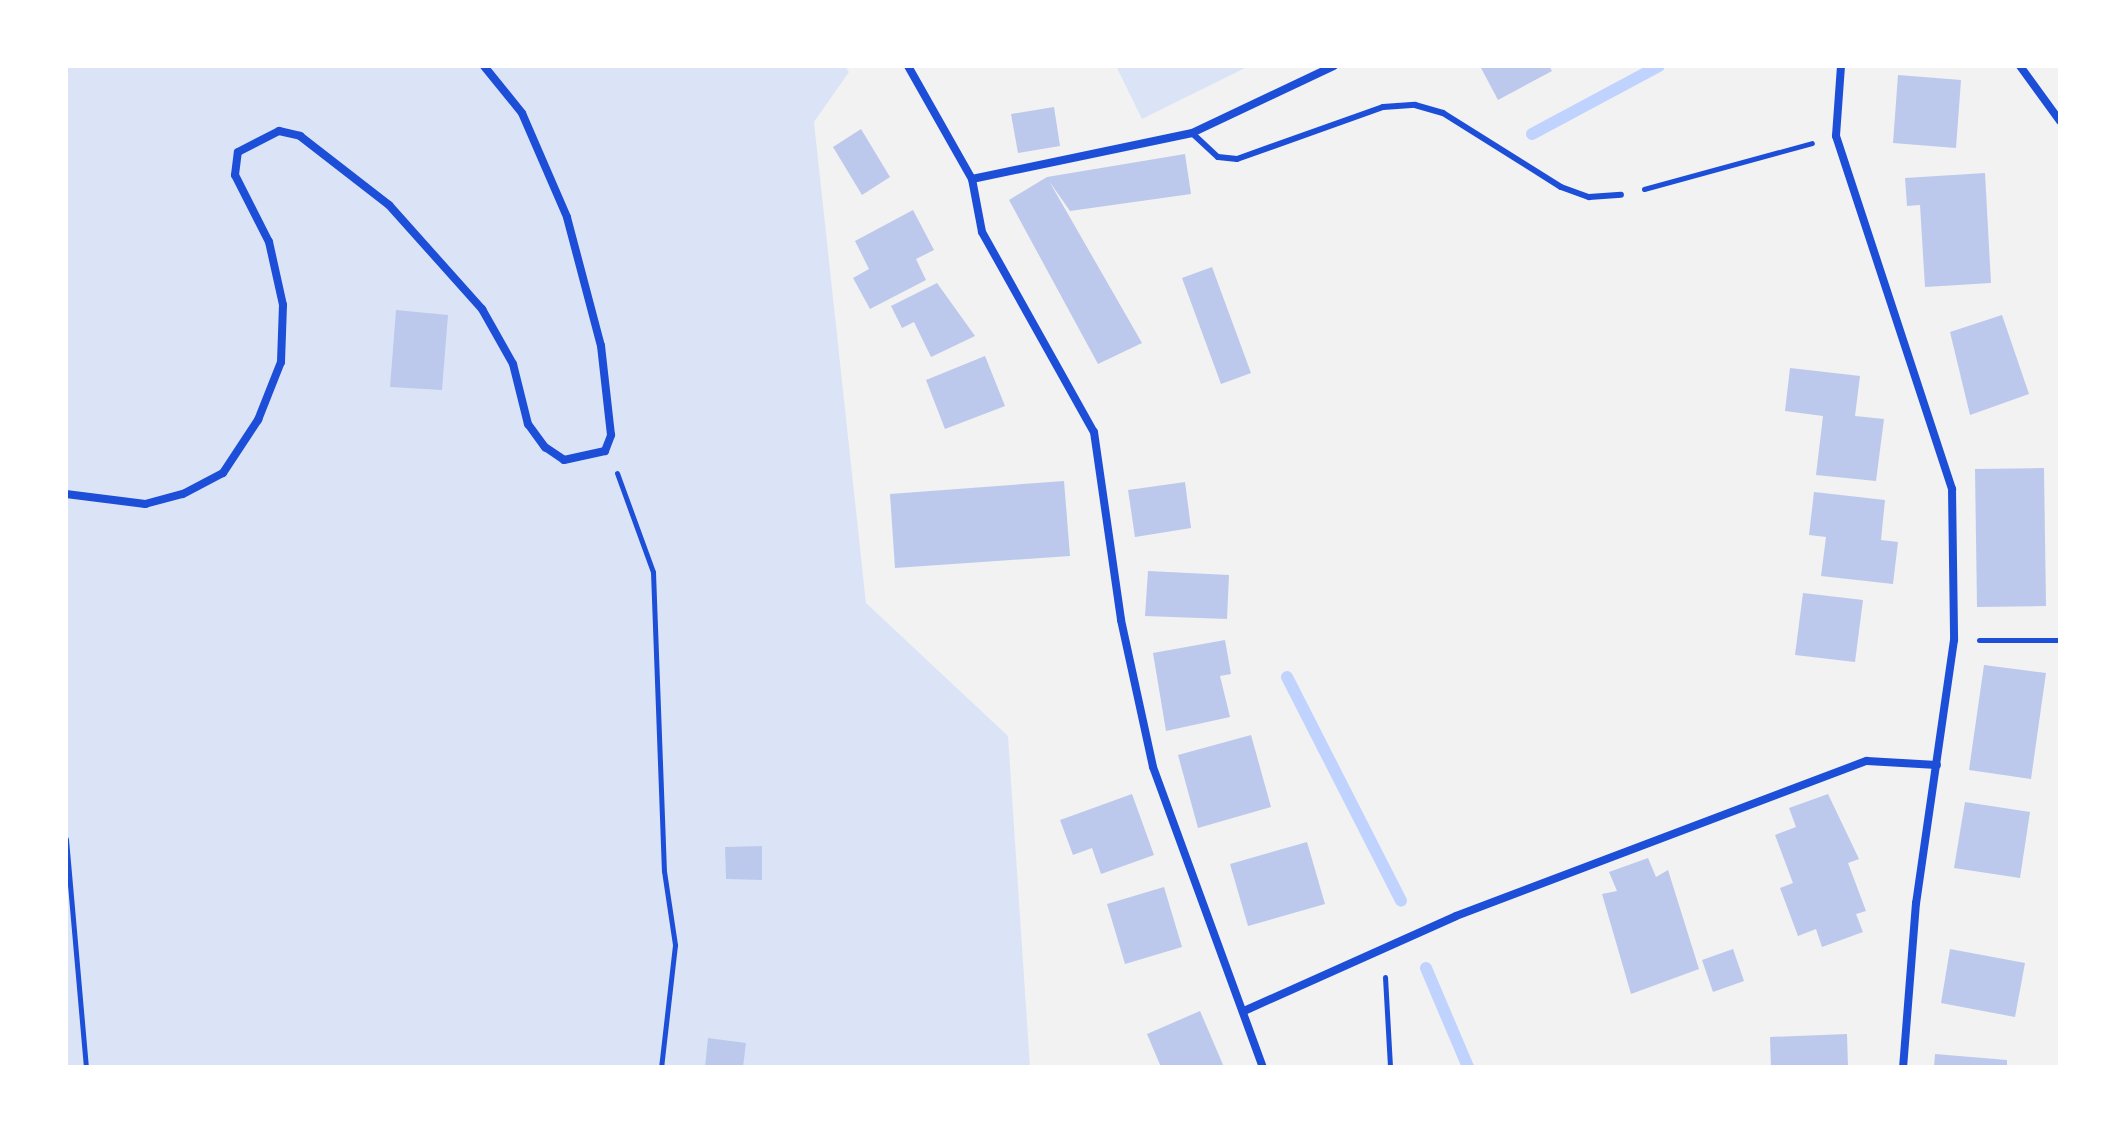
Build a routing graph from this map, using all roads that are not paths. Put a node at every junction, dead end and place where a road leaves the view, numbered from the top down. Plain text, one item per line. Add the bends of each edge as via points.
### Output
1 (484, 66) edge
2 (908, 66) edge
3 (1334, 66) edge
4 (1841, 66) edge
5 (2020, 66) edge
6 (2060, 121) edge
7 (1192, 133) junction
8 (972, 179) junction
9 (1621, 195) road end
10 (66, 494) edge
11 (1937, 765) junction
12 (1244, 1011) junction
13 (1263, 1067) edge
14 (1903, 1067) edge

1 - 10 street via 522,113 567,217 601,346 611,435 605,451 564,460 545,447 528,424 513,364 482,309 389,205 300,136 279,131 238,152 235,175 269,242 283,305 281,362 258,420 223,473 183,494 145,504
2 - 8 street
3 - 7 street
4 - 11 street via 1836,136 1952,489 1954,640
5 - 6 street
7 - 8 street
7 - 9 lane via 1218,157 1237,159 1383,107 1415,105 1443,113 1561,187 1589,197
8 - 12 street via 982,232 1103,460 1121,620 1153,767
11 - 12 street via 1867,761 1383,948
11 - 14 street
12 - 13 street

